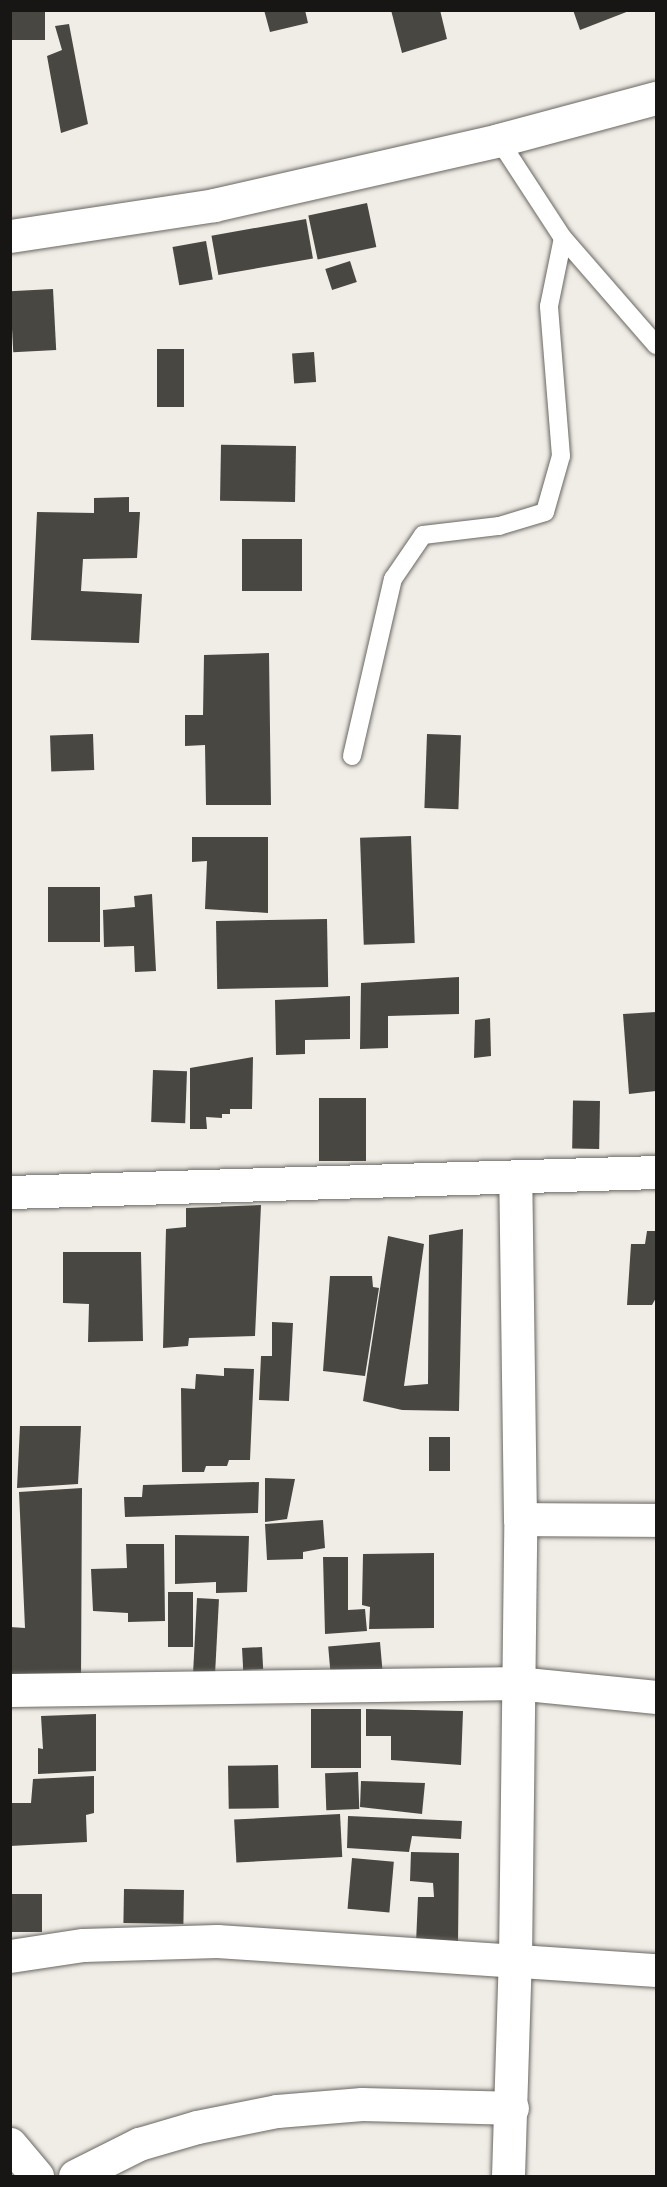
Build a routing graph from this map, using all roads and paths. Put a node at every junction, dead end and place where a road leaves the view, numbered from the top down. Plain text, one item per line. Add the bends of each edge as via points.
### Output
1 (657, 98) edge
2 (500, 140) junction
3 (10, 236) edge
4 (564, 238) junction
5 (657, 345) edge
6 (352, 756) dead end
7 (657, 1172) edge
8 (515, 1179) junction
9 (10, 1192) edge
10 (520, 1519) junction
11 (657, 1520) edge
12 (516, 1683) junction
13 (10, 1690) edge
14 (657, 1697) edge
15 (10, 1956) edge
16 (515, 1959) junction
17 (657, 1970) edge
18 (512, 2108) junction
19 (10, 2144) edge
20 (37, 2176) edge
21 (75, 2176) edge
22 (508, 2176) edge

1 - 2 street
2 - 3 street via 214,205
2 - 4 lane
4 - 5 lane
4 - 6 lane via 549,306 561,456 545,512 499,526 423,535 393,579
7 - 8 street
8 - 9 street
8 - 10 street
10 - 11 street
10 - 12 street
12 - 13 street
12 - 14 street
12 - 16 street
15 - 16 street via 83,1945 217,1941
16 - 17 street
16 - 18 street
18 - 21 street via 362,2104 277,2111 197,2127 139,2144
18 - 22 street
19 - 20 street

